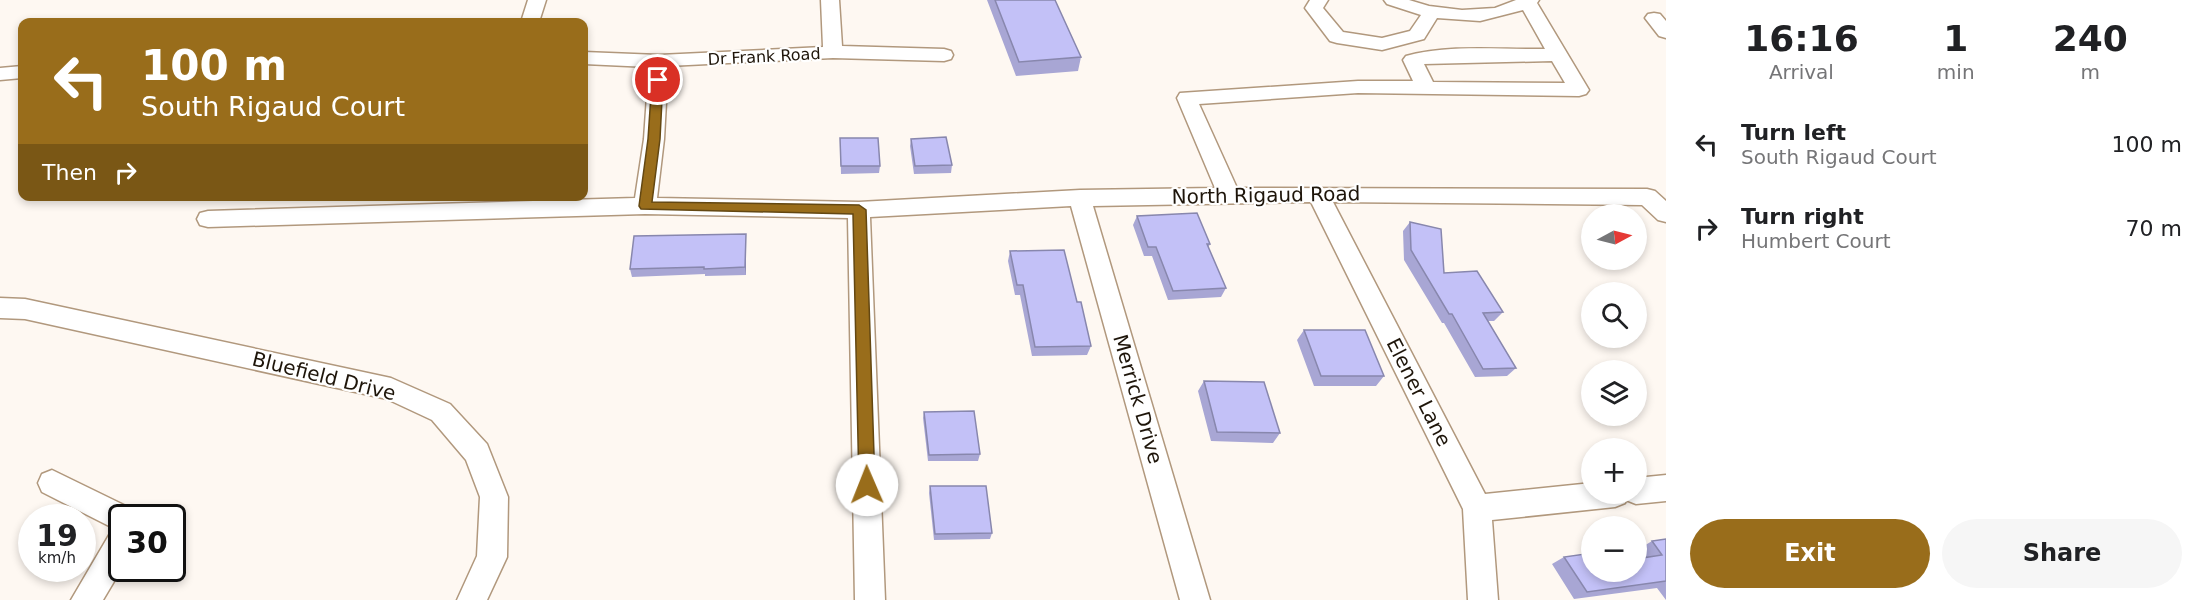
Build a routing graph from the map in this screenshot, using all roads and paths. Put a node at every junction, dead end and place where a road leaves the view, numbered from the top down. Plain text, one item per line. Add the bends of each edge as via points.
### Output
1 (537, 0) edge
2 (830, 0) edge
3 (1319, 0) edge
4 (1393, 0) edge
5 (1529, 1) edge
6 (1431, 13) junction
7 (531, 18) edge
8 (833, 52) junction
9 (944, 55) dead end
10 (1558, 55) junction
11 (588, 58) edge
12 (659, 61) junction
13 (18, 72) edge
14 (0, 74) edge
15 (1425, 88) junction
16 (1318, 194) junction
17 (1229, 195) junction
18 (1080, 198) junction
19 (645, 206) junction
20 (859, 210) junction
21 (1666, 214) edge
22 (208, 219) dead end
23 (0, 308) edge
24 (52, 483) dead end
25 (1666, 488) edge
26 (1647, 490) edge
27 (1581, 497) edge
28 (1477, 508) junction
29 (108, 511) edge
30 (108, 563) edge
31 (86, 600) edge
32 (472, 600) edge
33 (870, 600) edge
34 (1195, 600) edge
35 (1483, 600) edge

1 - 7 street
2 - 8 street
3 - 6 street via 1314,8 1337,37 1382,44 1417,35
4 - 6 street
5 - 6 street via 1491,14
5 - 10 street
8 - 9 street, Dr Frank Road
8 - 12 street, Dr Frank Road
10 - 15 street via 1436,56 1413,60
10 - 15 street via 1579,90
11 - 12 street, Dr Frank Road
12 - 19 street
13 - 14 street
15 - 17 street via 1358,87 1187,98
16 - 17 street, North Rigaud Road
16 - 21 street, North Rigaud Road via 1647,197
16 - 28 street, Elener Lane
17 - 18 street, North Rigaud Road
18 - 20 street, North Rigaud Road
18 - 34 street, Merrick Drive
19 - 20 street, North Rigaud Road
19 - 22 street, North Rigaud Road
20 - 33 street
23 - 32 street, Bluefield Drive via 25,309 390,389 441,412 477,453 494,497 492,557
24 - 29 street
25 - 26 street
27 - 28 street
28 - 35 street, Elener Lane
30 - 31 street

